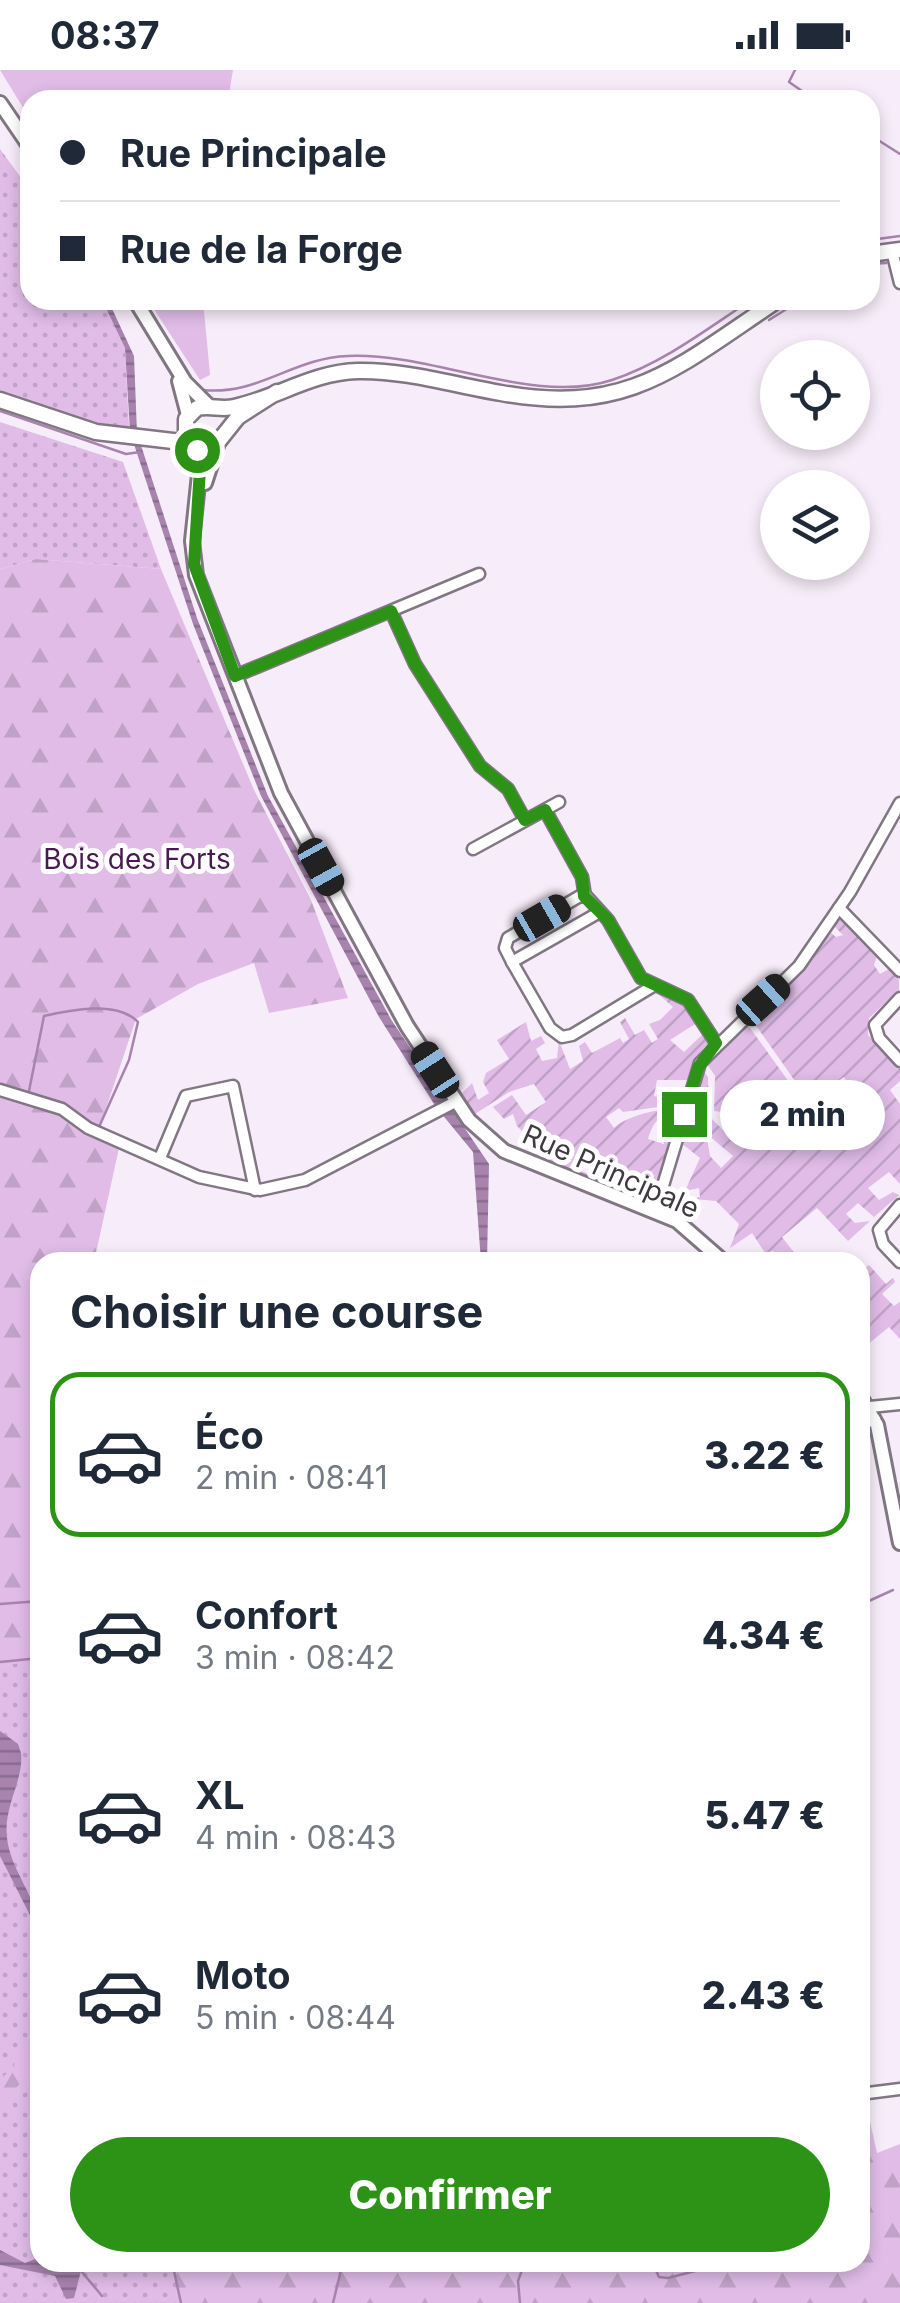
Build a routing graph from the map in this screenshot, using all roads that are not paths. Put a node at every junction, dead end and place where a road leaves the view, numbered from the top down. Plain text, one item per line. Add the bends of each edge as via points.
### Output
1 (0, 104) edge
2 (20, 133) edge
3 (896, 250) edge
4 (900, 283) edge
5 (141, 310) edge
6 (763, 310) edge
7 (168, 356) junction
8 (278, 392) junction
9 (0, 400) edge
10 (212, 407) junction
11 (186, 418) junction
12 (226, 430) junction
13 (144, 437) junction
14 (192, 445) junction
15 (217, 446) junction
16 (478, 574) dead end
17 (205, 595) junction
18 (391, 611) junction
19 (235, 676) junction
20 (559, 802) dead end
21 (900, 803) edge
22 (545, 810) junction
23 (525, 820) junction
24 (473, 849) dead end
25 (584, 896) junction
26 (839, 908) junction
27 (598, 913) junction
28 (512, 962) junction
29 (900, 971) edge
30 (653, 986) junction
31 (900, 998) edge
32 (716, 1043) junction
33 (900, 1061) edge
34 (0, 1090) edge
35 (453, 1103) junction
36 (160, 1158) junction
37 (255, 1190) junction
38 (900, 1205) edge
39 (655, 1212) junction
40 (714, 1252) edge
41 (900, 1262) edge
42 (900, 1404) edge
43 (870, 1409) edge
44 (873, 1413) junction
45 (870, 1416) edge
46 (900, 1544) edge
47 (900, 2088) edge
48 (870, 2092) edge

1 - 2 street
3 - 4 street
5 - 7 street
6 - 8 main road via 667,374 599,398 538,399 366,371 320,376
7 - 10 street
7 - 11 street
8 - 10 main road via 236,407
8 - 12 main road
9 - 13 main road via 88,430
10 - 11 main road
10 - 12 main road
11 - 13 main road
11 - 14 main road
12 - 15 main road
13 - 14 main road
14 - 15 main road
14 - 17 street, Rue Principale via 200,469 192,546
15 - 17 street, Rue Principale via 200,530
16 - 18 street
17 - 19 street, Rue Principale
18 - 19 street
18 - 23 street via 415,664 480,766 508,789
19 - 35 street, Rue Principale via 291,813
20 - 22 street
21 - 26 street
22 - 23 street
22 - 25 street via 582,877
23 - 24 street
25 - 27 street
25 - 28 street via 506,940
26 - 29 street
26 - 32 street via 790,976
27 - 28 street
27 - 30 street
28 - 30 street via 562,1037
30 - 32 street via 688,1000
31 - 33 street via 875,1025
32 - 39 street via 695,1073
34 - 36 street via 67,1111 88,1128
35 - 37 street via 306,1180
35 - 39 street, Rue Principale via 510,1154
36 - 37 street
36 - 37 street via 186,1096 233,1086
38 - 41 street via 880,1233
39 - 40 street, Rue Principale via 692,1231
42 - 44 street
43 - 44 street
44 - 45 street
44 - 46 street
47 - 48 street

